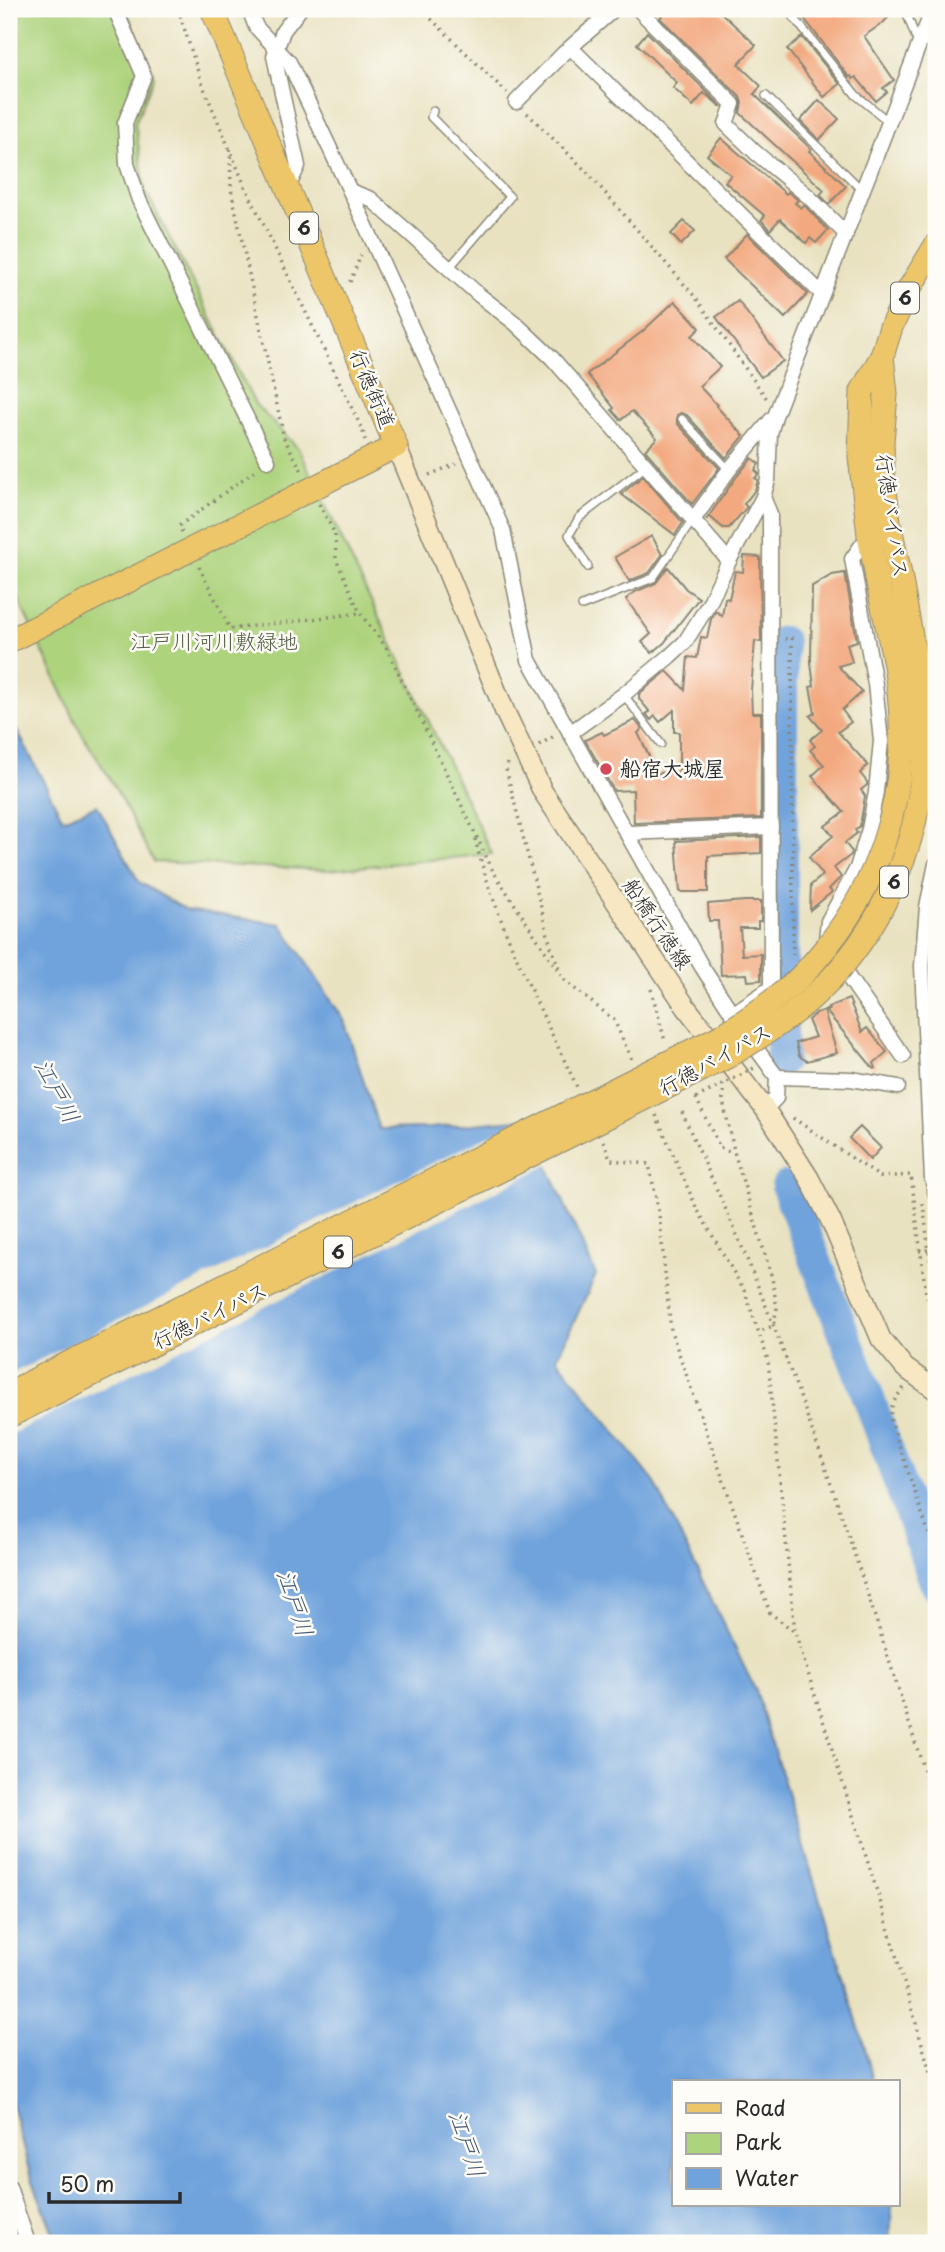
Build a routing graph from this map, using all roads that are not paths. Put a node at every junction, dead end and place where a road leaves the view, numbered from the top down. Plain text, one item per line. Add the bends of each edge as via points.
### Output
1 (115, 9) edge
2 (212, 9) edge
3 (249, 9) edge
4 (300, 9) edge
5 (614, 9) edge
6 (638, 9) edge
7 (787, 9) edge
8 (905, 9) edge
9 (933, 9) edge
10 (918, 47) junction
11 (276, 48) junction
12 (570, 48) junction
13 (766, 96) dead end
14 (516, 102) road end
15 (433, 111) dead end
16 (890, 122) junction
17 (286, 185) junction
18 (350, 191) junction
19 (863, 191) junction
20 (846, 234) junction
21 (936, 245) edge
22 (449, 268) junction
23 (822, 295) junction
24 (881, 356) junction
25 (775, 414) junction
26 (682, 419) dead end
27 (396, 446) junction
28 (268, 461) road end
29 (646, 466) junction
30 (729, 470) junction
31 (763, 497) junction
32 (693, 520) junction
33 (869, 535) junction
34 (729, 561) junction
35 (588, 567) dead end
36 (889, 576) junction
37 (582, 606) dead end
38 (9, 641) edge
39 (623, 695) junction
40 (569, 731) junction
41 (662, 744) dead end
42 (771, 827) junction
43 (628, 833) junction
44 (936, 864) edge
45 (833, 955) junction
46 (732, 1014) junction
47 (745, 1033) junction
48 (903, 1056) dead end
49 (777, 1077) junction
50 (898, 1087) dead end
51 (765, 1109) junction
52 (929, 1198) edge
53 (936, 1390) edge
54 (9, 1393) edge
55 (9, 1416) edge
56 (9, 2187) edge
57 (28, 2243) edge

1 - 28 street via 144,76 125,123 127,164 139,200
2 - 17 main road, 行徳街道 / 6
3 - 11 street via 256,27
4 - 11 street
5 - 12 street
6 - 20 street via 733,104 726,124
7 - 16 lane via 856,95
8 - 10 lane
9 - 10 street
10 - 16 street
11 - 17 street via 275,65 298,166
11 - 18 street via 289,62
12 - 14 street
12 - 23 street
13 - 19 lane
15 - 22 lane via 431,117 510,197
16 - 19 street
17 - 27 main road, 行徳街道 / 6
18 - 22 street via 371,199
18 - 40 street via 503,530 529,660
19 - 20 street
20 - 23 street
21 - 24 main road, 行徳バイパス / 6 via 909,289
22 - 29 street via 552,358
23 - 25 street
24 - 33 main road, 行徳バイパス / 6 via 862,391 860,457
24 - 36 main road, 行徳バイパス / 6 via 886,394 882,442
25 - 30 street
25 - 31 street
26 - 30 lane
27 - 38 main road, 行徳街道, bridge
27 - 51 main road, 船橋行徳線 via 516,758 686,1007
29 - 32 street
29 - 35 lane via 579,518 569,535
30 - 32 street
31 - 34 street
31 - 42 street via 769,514
32 - 34 street
32 - 37 lane via 653,579
33 - 36 main road, 行徳バイパス / 6
33 - 45 street via 852,559 881,741 869,829 857,868 828,921 826,940
34 - 39 street via 685,642
36 - 54 main road, 行徳バイパス / 6, bridge via 901,718 899,783 869,882 834,937 798,979 723,1035
36 - 55 main road, 行徳バイパス / 6, bridge via 922,715 924,758 916,813 880,910 819,991 775,1027 727,1057
39 - 40 street
39 - 41 lane
40 - 43 street
42 - 43 street
42 - 46 street via 771,988
43 - 46 street
44 - 52 street via 922,967 932,1179
45 - 47 street via 778,1010
45 - 48 street
46 - 47 street
47 - 49 street
49 - 50 street via 851,1079
49 - 51 street via 776,1098
51 - 53 main road, 船橋行徳線 via 831,1221 881,1339 905,1368
56 - 57 street

